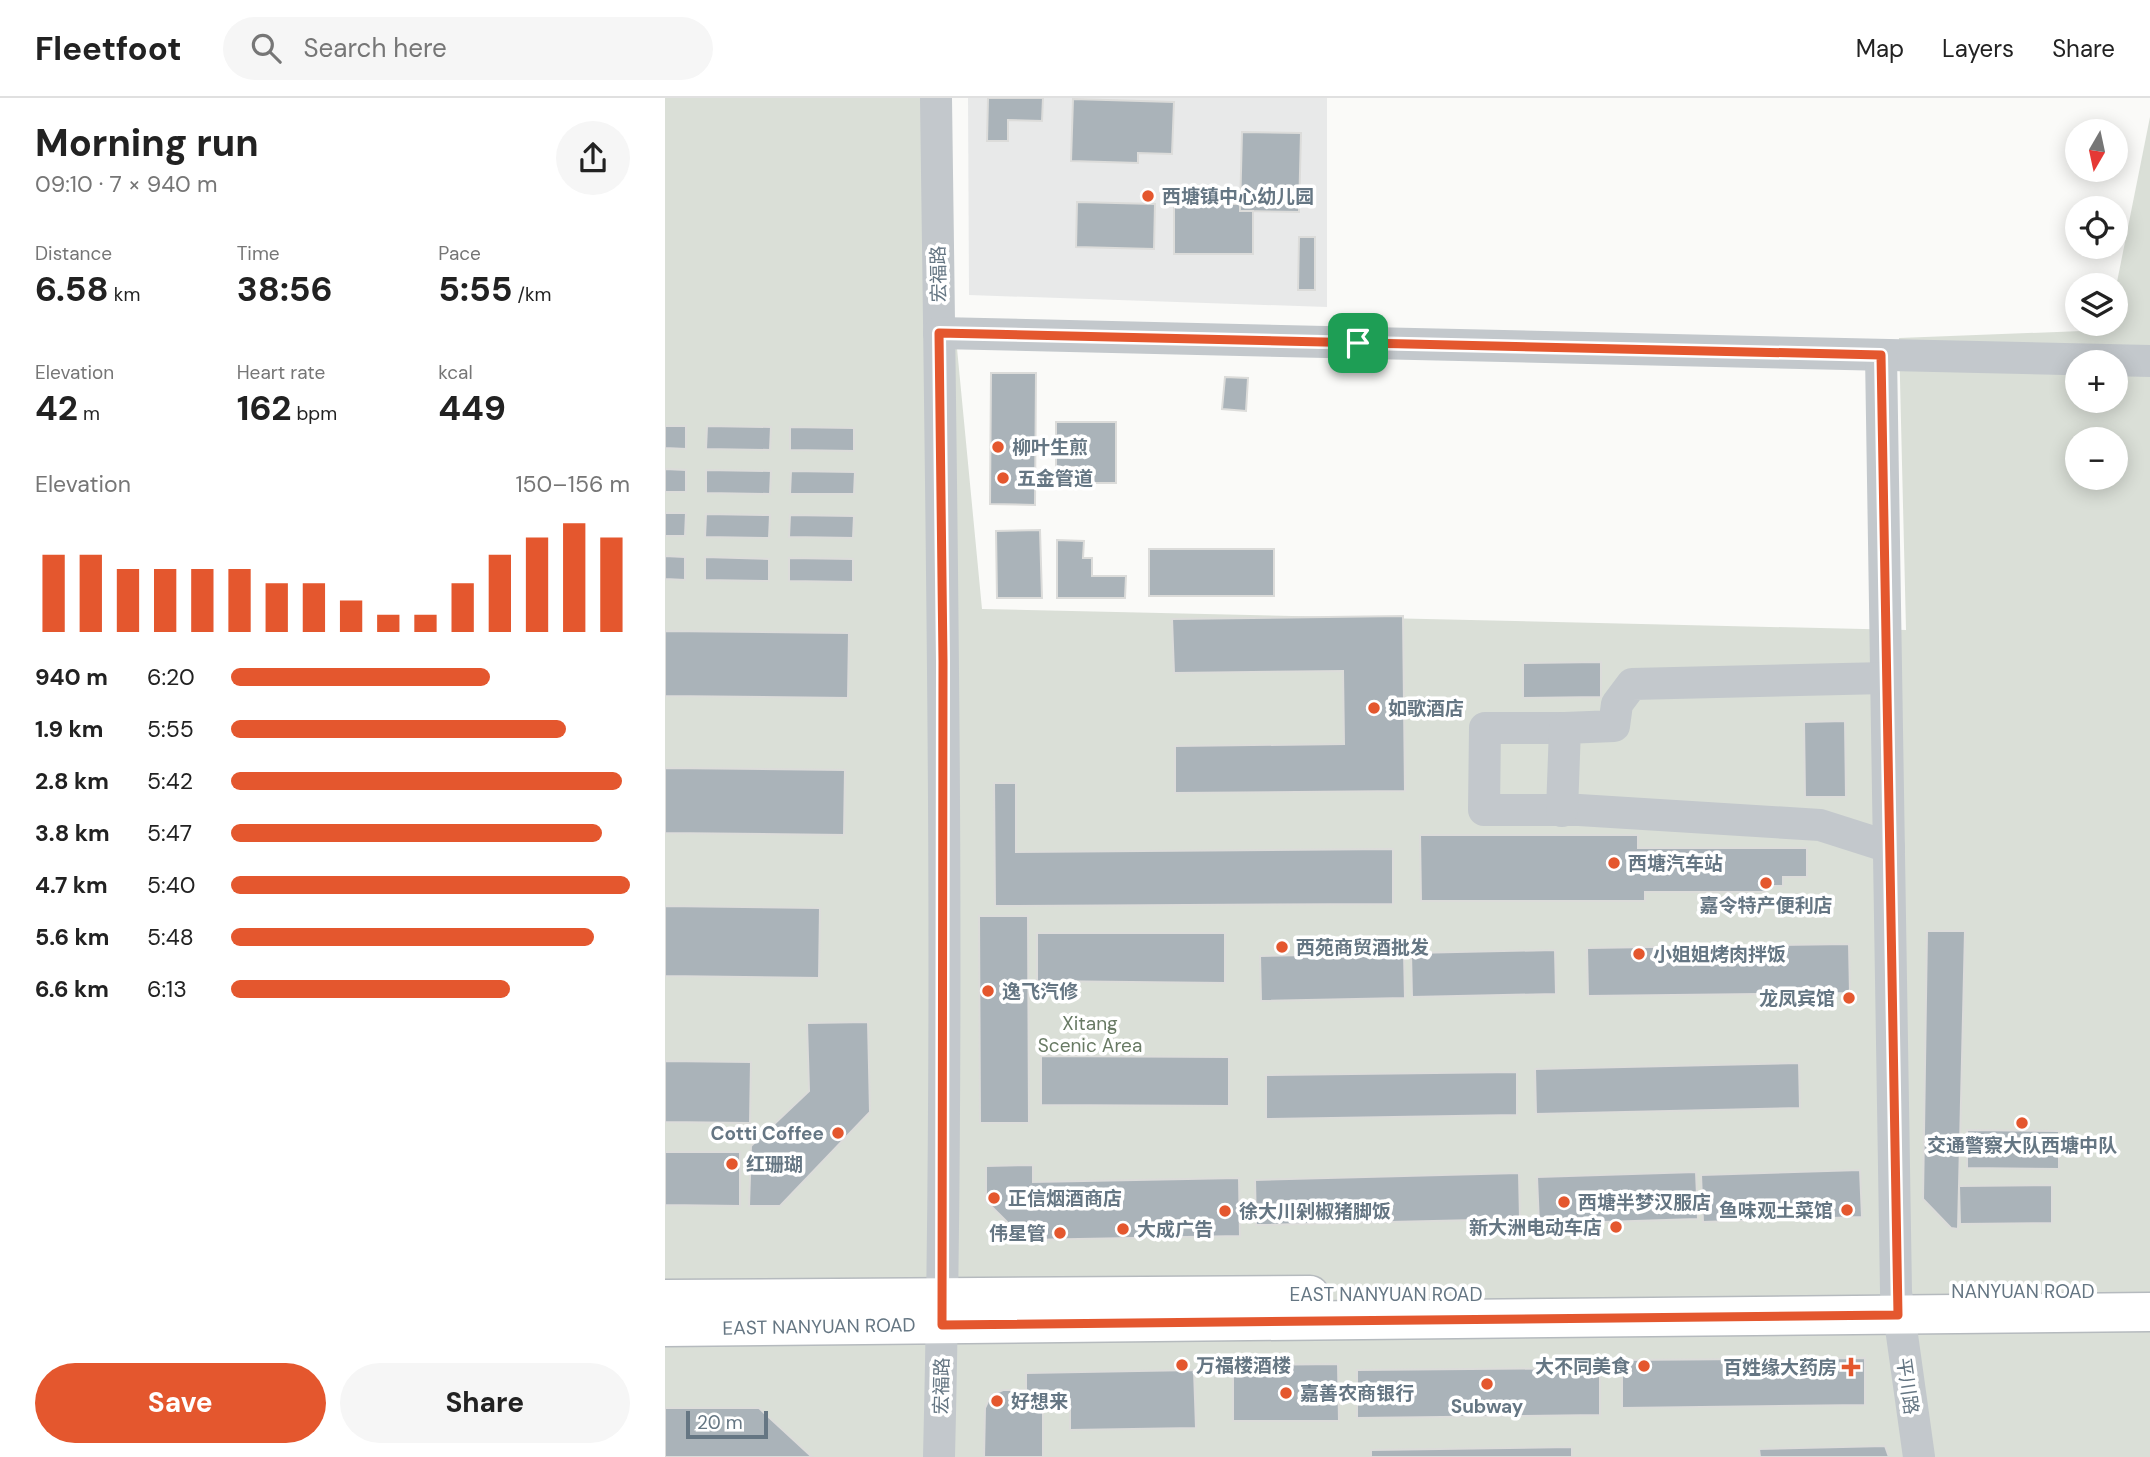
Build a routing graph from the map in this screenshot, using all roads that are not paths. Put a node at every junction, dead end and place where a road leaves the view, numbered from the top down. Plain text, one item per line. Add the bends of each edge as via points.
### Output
1 (936, 98) edge
2 (939, 333) junction
3 (1881, 355) junction
4 (2150, 361) edge
5 (1886, 678) junction
6 (1565, 728) junction
7 (1562, 811) junction
8 (1889, 847) junction
9 (2150, 1291) edge
10 (665, 1299) edge
11 (1897, 1303) junction
12 (943, 1311) junction
13 (2150, 1312) edge
14 (665, 1327) edge
15 (939, 1457) edge
16 (1919, 1457) edge

1 - 2 street, 宏福路
2 - 3 street
2 - 12 street, 宏福路
3 - 4 street
3 - 5 street, 平川路
5 - 6 street via 1632,684 1617,704 1614,726
5 - 8 street, 平川路
6 - 7 street
6 - 7 street via 1485,728 1484,810
7 - 8 street via 1820,825
8 - 11 street, 平川路
9 - 11 main road, NANYUAN ROAD
10 - 12 main road, EAST NANYUAN ROAD
11 - 12 main road, EAST NANYUAN ROAD
11 - 13 main road, NANYUAN ROAD
11 - 16 street, 平川路
12 - 14 main road, EAST NANYUAN ROAD
12 - 15 street, 宏福路

